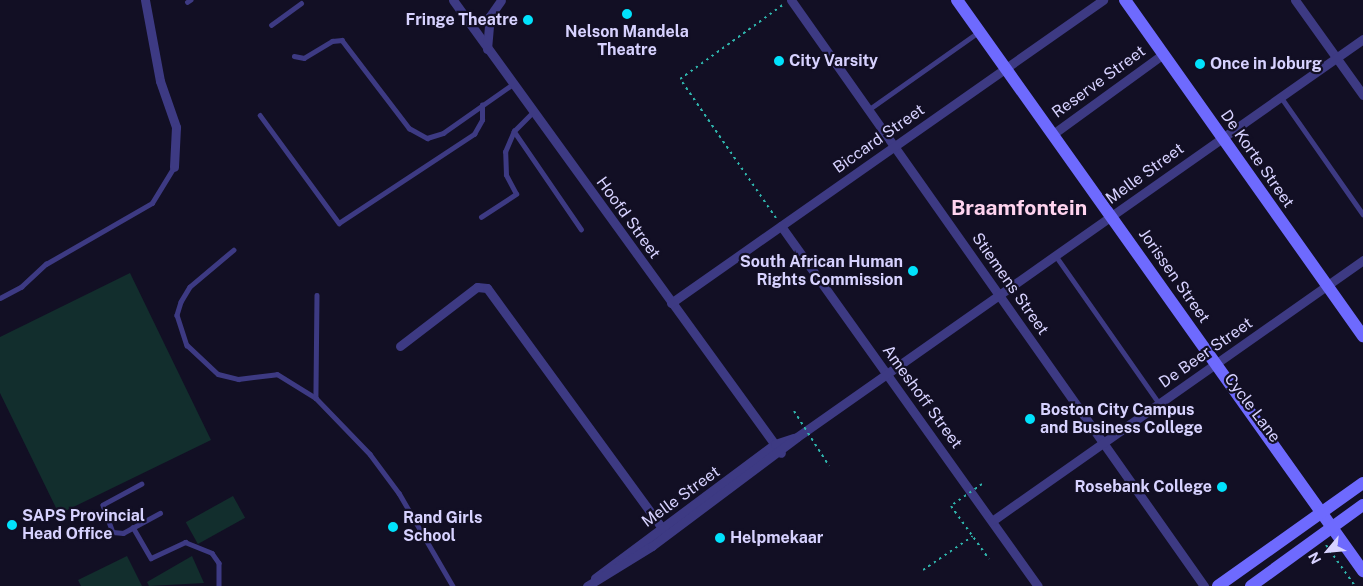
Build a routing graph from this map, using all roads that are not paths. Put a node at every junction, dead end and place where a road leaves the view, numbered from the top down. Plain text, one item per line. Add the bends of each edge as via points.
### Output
1 (145, 0) edge
2 (453, 0) edge
3 (502, 0) edge
4 (790, 0) edge
5 (957, 0) edge
6 (1103, 0) edge
7 (1125, 0) edge
8 (1295, 0) edge
9 (301, 3) dead end
10 (271, 25) dead end
11 (979, 31) junction
12 (1363, 39) edge
13 (487, 49) junction
14 (1163, 54) junction
15 (294, 56) dead end
16 (1336, 58) junction
17 (1005, 68) junction
18 (513, 84) junction
19 (1363, 95) edge
20 (1280, 96) junction
21 (482, 105) junction
22 (868, 110) junction
23 (533, 112) junction
24 (260, 115) dead end
25 (514, 131) junction
26 (1053, 134) junction
27 (1222, 137) junction
28 (894, 147) junction
29 (174, 167) joint
30 (1363, 214) edge
31 (1112, 216) junction
32 (481, 217) dead end
33 (781, 226) junction
34 (581, 229) dead end
35 (234, 250) dead end
36 (1056, 256) junction
37 (1363, 260) edge
38 (1327, 286) junction
39 (317, 295) dead end
40 (1000, 296) junction
41 (0, 298) edge
42 (671, 303) junction
43 (1363, 336) edge
44 (400, 346) dead end
45 (1218, 363) junction
46 (887, 375) junction
47 (316, 398) junction
48 (1160, 404) junction
49 (796, 437) junction
50 (1104, 443) junction
51 (775, 444) junction
52 (781, 453) junction
53 (1363, 483) edge
54 (142, 484) dead end
55 (1363, 505) edge
56 (1321, 510) junction
57 (160, 513) dead end
58 (992, 521) junction
59 (134, 527) junction
60 (662, 529) junction
61 (1334, 529) junction
62 (1363, 571) edge
63 (219, 586) edge
64 (453, 586) edge
65 (586, 586) edge
66 (1038, 586) edge
67 (1204, 586) edge
68 (1218, 586) edge
69 (1251, 586) edge

1 - 29 street via 160,81 176,127
2 - 13 street, Hoofd Street
3 - 13 street via 490,16
4 - 22 street, Stiemens Street
5 - 11 main road, Jorissen Street
6 - 17 street, Biccard Street
7 - 14 main road, De Korte Street
8 - 16 street
9 - 10 lane
11 - 17 main road, Jorissen Street
11 - 22 lane
12 - 16 street, Melle Street
13 - 18 street, Hoofd Street
14 - 26 street, Reserve Street
14 - 27 main road, De Korte Street
15 - 21 lane via 304,58 332,40 342,40 409,128 427,138 443,133
16 - 19 street
16 - 20 street, Melle Street
17 - 26 main road, Jorissen Street
17 - 28 street, Biccard Street
18 - 21 lane
18 - 23 street, Hoofd Street
20 - 27 street, Melle Street
20 - 30 lane
21 - 24 lane via 482,120 474,134 339,224
22 - 28 street, Stiemens Street
23 - 25 lane
23 - 42 street, Hoofd Street
25 - 32 lane via 505,152 506,175 516,194
25 - 34 lane
26 - 31 main road, Jorissen Street
27 - 31 street, Melle Street
27 - 38 main road, De Korte Street
28 - 33 street, Biccard Street
28 - 40 street, Stiemens Street
29 - 41 lane via 152,202 46,264 21,287
31 - 36 street, Melle Street
31 - 45 main road, Jorissen Street
33 - 42 street, Biccard Street
33 - 46 street, Ameshoff Street
35 - 47 lane via 190,287 181,302 177,315 187,345 218,374 238,379 278,374
36 - 40 street, Melle Street
36 - 48 lane
37 - 38 street, De Beer Street
38 - 43 main road, De Korte Street
38 - 45 street, De Beer Street
39 - 47 lane
40 - 46 street, Melle Street
40 - 50 street, Stiemens Street
42 - 51 street, Hoofd Street
44 - 60 street via 477,287 487,288
45 - 48 street, De Beer Street
45 - 56 main road, Jorissen Street
46 - 49 street, Melle Street
46 - 58 street, Ameshoff Street
47 - 64 lane via 370,454 399,493
48 - 50 street, De Beer Street
49 - 51 street, Melle Street
49 - 52 street, Melle Street
50 - 58 street, De Beer Street
50 - 67 street, Stiemens Street
51 - 52 street, Hoofd Street
51 - 60 street, Melle Street
52 - 65 street, Melle Street via 652,546
53 - 56 main road
54 - 59 lane via 102,508 116,535
55 - 61 main road
56 - 61 main road, Jorissen Street
56 - 68 main road
57 - 59 lane
58 - 66 street, Ameshoff Street
59 - 63 lane via 150,558 185,542 212,553 220,563
60 - 65 street, Melle Street
61 - 62 main road, Jorissen Street
61 - 69 main road

